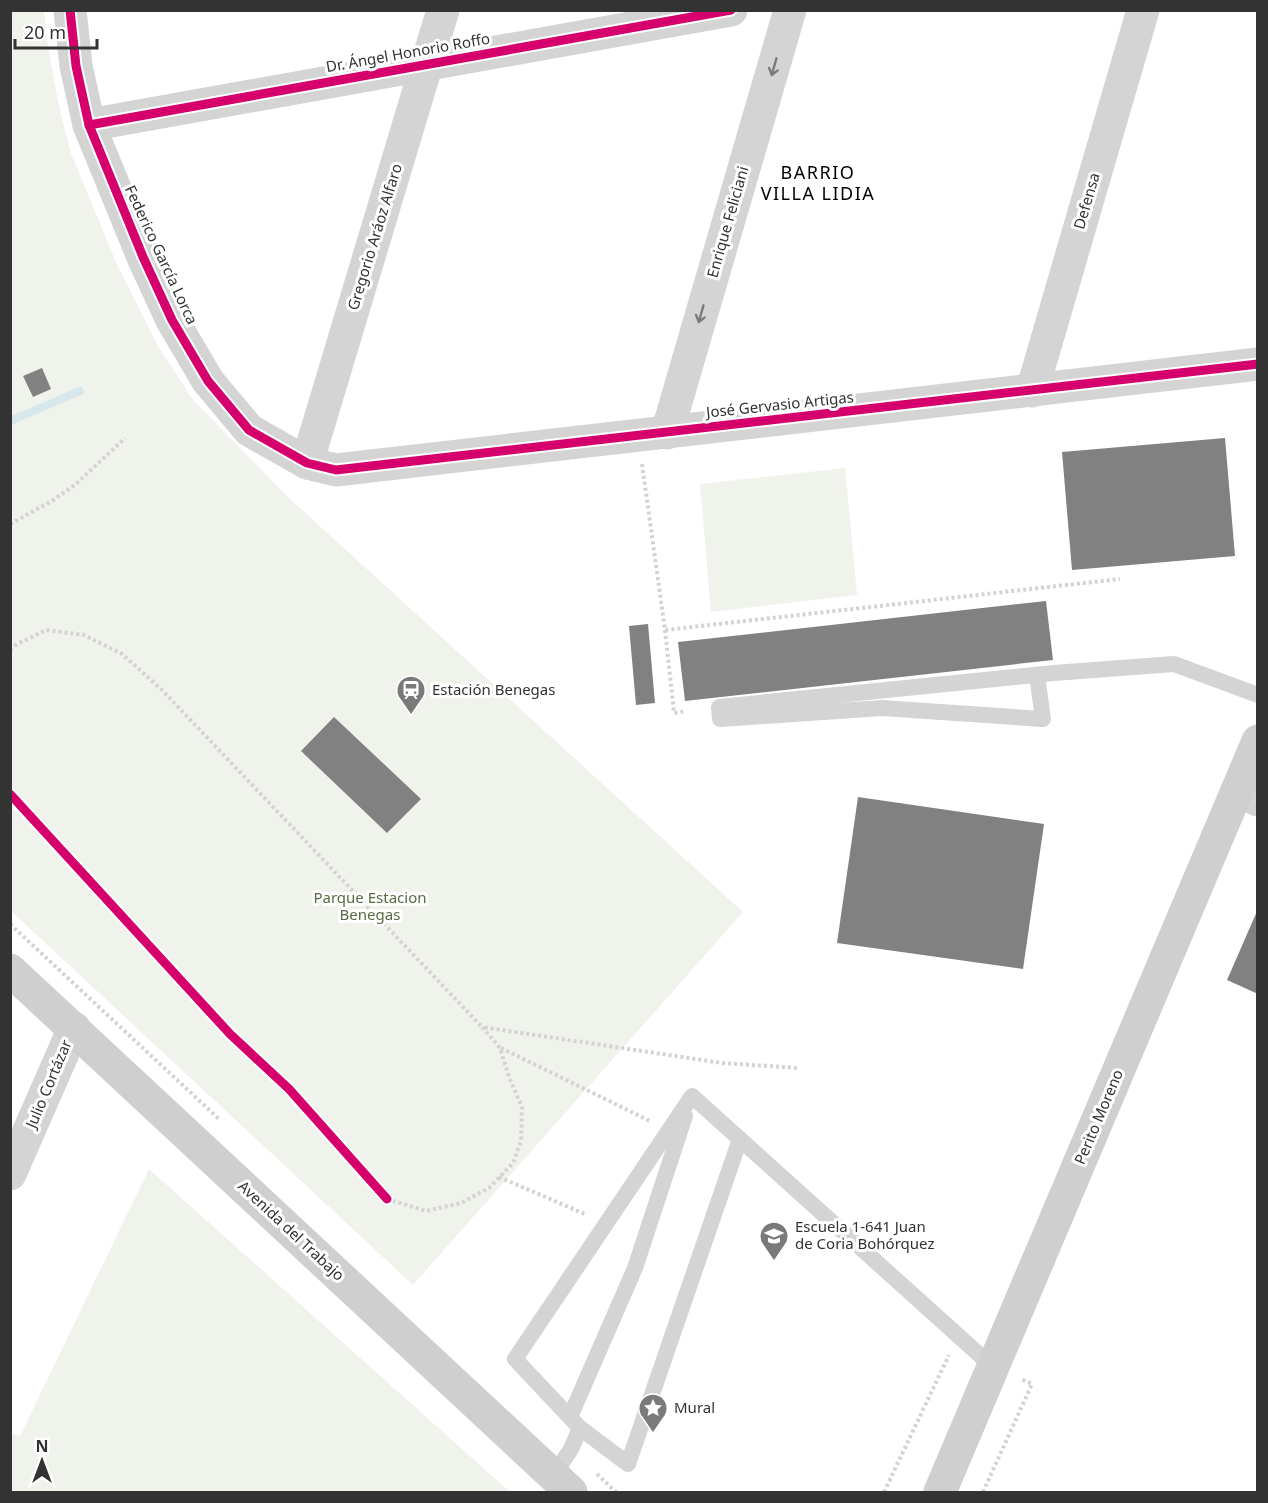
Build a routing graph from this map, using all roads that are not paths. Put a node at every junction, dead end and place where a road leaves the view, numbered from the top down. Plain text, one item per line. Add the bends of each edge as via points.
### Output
1 (70, 10) edge
2 (443, 10) edge
3 (731, 10) edge
4 (790, 10) edge
5 (1143, 10) edge
6 (426, 64) junction
7 (89, 125) junction
8 (1257, 364) edge
9 (1032, 391) junction
10 (667, 433) junction
11 (307, 463) junction
12 (1037, 675) junction
13 (1257, 695) edge
14 (1257, 741) edge
15 (1247, 795) edge
16 (10, 970) edge
17 (74, 1028) junction
18 (692, 1096) junction
19 (740, 1139) junction
20 (10, 1174) edge
21 (993, 1367) junction
22 (575, 1423) junction
23 (562, 1484) edge
24 (940, 1492) edge

1 - 7 street, Federico García Lorca via 76,66
2 - 6 street, Gregorio Aráoz Alfaro
3 - 6 street, Dr. Ángel Honorio Roffo
4 -> 10 street, Enrique Feliciani
5 - 9 street, Defensa
6 - 7 street, Dr. Ángel Honorio Roffo
6 - 11 street, Gregorio Aráoz Alfaro
7 - 11 street, Federico García Lorca via 172,320 208,381 249,430
8 - 9 street, José Gervasio Artigas
9 - 10 street, José Gervasio Artigas
10 - 11 street, José Gervasio Artigas via 336,470
12 - 12 lane via 719,707 720,719 882,708 1043,719
12 - 13 lane via 1174,664
14 - 15 main road, Perito Moreno
15 - 21 main road, Perito Moreno
16 - 17 main road, Avenida del Trabajo
17 - 20 street, Julio Cortázar
17 - 23 main road, Avenida del Trabajo
18 - 19 lane
18 - 22 lane via 635,1268
18 - 22 lane via 515,1359
19 - 21 lane
19 - 22 lane via 628,1464
21 - 24 main road, Perito Moreno
22 - 23 lane

